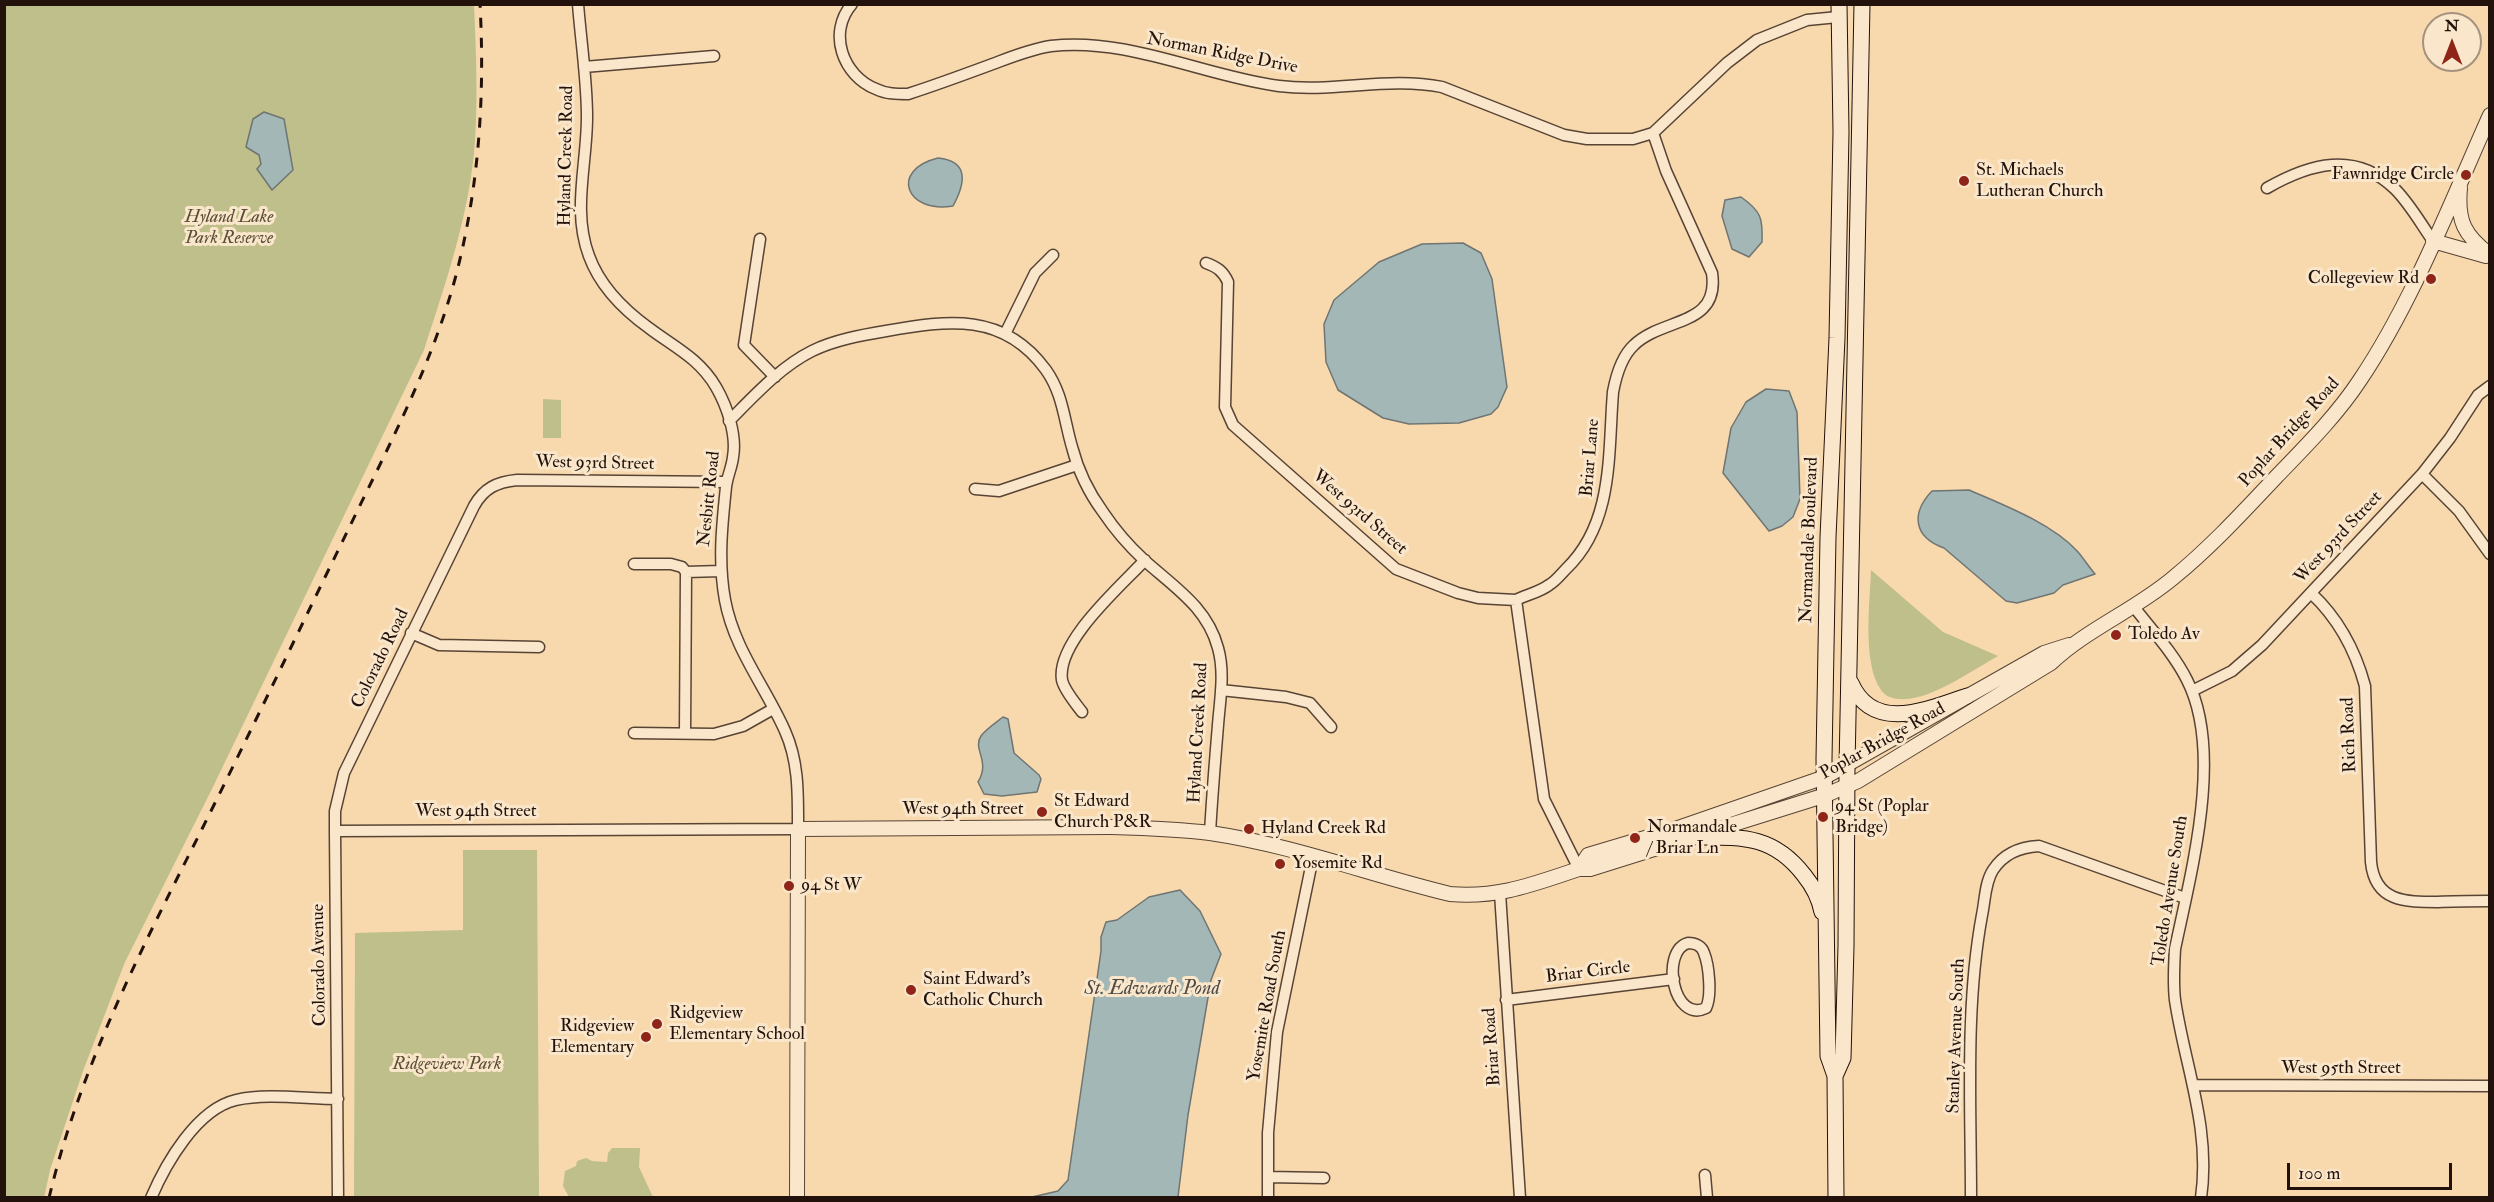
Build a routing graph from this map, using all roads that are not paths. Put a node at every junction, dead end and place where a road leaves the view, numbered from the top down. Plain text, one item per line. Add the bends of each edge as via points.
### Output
1 (578, 4) edge
2 (852, 4) edge
3 (1862, 4) edge
4 (1838, 11) edge
5 (714, 56) dead end
6 (584, 67) junction
7 (2490, 115) edge
8 (1653, 134) junction
9 (2461, 180) junction
10 (2267, 188) dead end
11 (759, 239) dead end
12 (2433, 241) junction
13 (1053, 255) dead end
14 (2490, 256) edge
15 (1206, 263) dead end
16 (1005, 334) junction
17 (673, 342) joint
18 (775, 377) junction
19 (2490, 386) edge
20 (729, 422) junction
21 (1077, 465) junction
22 (2422, 474) junction
23 (727, 482) junction
24 (975, 489) dead end
25 (474, 506) joint
26 (2490, 554) edge
27 (1145, 560) junction
28 (634, 564) dead end
29 (721, 571) junction
30 (686, 573) junction
31 (2311, 593) junction
32 (1516, 600) junction
33 (2134, 606) junction
34 (411, 633) junction
35 (2070, 645) junction
36 (539, 647) dead end
37 (1849, 680) junction
38 (1221, 690) junction
39 (2192, 691) junction
40 (1967, 696) junction
41 (773, 709) junction
42 (1082, 712) dead end
43 (1331, 727) dead end
44 (634, 733) dead end
45 (685, 733) junction
46 (1847, 766) junction
47 (1825, 777) junction
48 (1847, 786) junction
49 (1826, 795) junction
50 (798, 829) junction
51 (1694, 830) junction
52 (335, 831) junction
53 (1210, 833) junction
54 (1312, 857) junction
55 (1579, 869) junction
56 (1500, 893) junction
57 (2185, 898) junction
58 (2490, 901) edge
59 (1827, 936) junction
60 (1674, 979) junction
61 (1506, 1000) junction
62 (1835, 1076) junction
63 (2193, 1085) junction
64 (2490, 1086) edge
65 (338, 1099) junction
66 (1705, 1175) dead end
67 (1268, 1177) junction
68 (1324, 1178) dead end
69 (151, 1197) edge
70 (338, 1197) edge
71 (797, 1197) edge
72 (1268, 1197) edge
73 (1520, 1197) edge
74 (1707, 1197) edge
75 (1836, 1197) edge
76 (1971, 1197) edge
77 (2201, 1197) edge

1 - 6 street, Hyland Creek Road
2 - 8 street, Norman Ridge Drive via 841,24 839,41 843,55 862,80 891,94 908,94 1050,46 1083,46 1117,49 1278,86 1318,88 1406,82 1442,87 1564,135 1587,139 1633,139
3 - 37 main road, Normandale Boulevard
4 - 8 street via 1757,40 1727,63
4 - 47 main road, Normandale Boulevard via 1841,143
5 - 6 street
6 - 17 street, Hyland Creek Road via 586,140 580,210 589,257 614,296 650,329
7 - 9 street, Poplar Bridge Road
8 - 32 street, Briar Lane via 1712,273 1712,296 1698,314 1645,336 1628,354 1616,376 1605,493 1593,532 1584,550 1550,585
9 - 12 street, Poplar Bridge Road
9 - 14 street via 2463,227
10 - 12 street via 2307,168 2345,165 2363,170 2395,189
11 - 18 street via 744,345
12 - 14 street
12 - 33 street, Poplar Bridge Road via 2360,381 2317,434 2207,547
13 - 16 street via 1035,273
15 - 32 street, West 93rd Street via 1223,272 1228,282 1225,407 1233,425 1396,569 1458,593
16 - 18 street, Hyland Creek Road via 957,321 873,333 813,351
16 - 21 street, Hyland Creek Road via 1035,356 1058,391
17 - 20 street, Nesbitt Road via 702,368 716,387
18 - 20 street, Hyland Creek Road
19 - 22 street, West 93rd Street via 2478,395
20 - 23 street, Nesbitt Road via 734,455
21 - 24 street via 999,491
21 - 27 street, Hyland Creek Road via 1120,536
22 - 26 street via 2459,510
22 - 31 street, West 93rd Street
23 - 25 street, West 93rd Street via 510,480 491,486
23 - 29 street, Nesbitt Road
25 - 34 street, Colorado Road
27 - 38 street, Hyland Creek Road via 1200,610 1211,628 1222,669
27 - 42 street via 1076,635 1064,656 1062,681
28 - 30 street, Nesbitt Road via 671,564 682,567
29 - 30 street, Nesbitt Road
29 - 41 street, Nesbitt Road via 733,630
30 - 45 street
31 - 39 street, West 93rd Street via 2248,659
31 - 58 street, Rich Road via 2349,640 2365,686 2371,862 2375,881 2390,896 2410,902
32 - 55 street via 1544,799
33 - 35 street, Poplar Bridge Road
33 - 39 street, Toledo Avenue South
34 - 36 street via 439,645
34 - 52 street, Colorado Road via 344,773 338,792
35 - 40 street, Poplar Bridge Road via 2044,653
35 - 48 street, Poplar Bridge Road via 2051,663
37 - 40 main road via 1862,703 1898,714
37 - 46 main road, Normandale Boulevard
38 - 43 street via 1310,703
38 - 53 street, Hyland Creek Road
39 - 57 street, Toledo Avenue South via 2201,720 2204,770
40 - 46 street, Poplar Bridge Road
41 - 45 street via 731,730
41 - 50 street, Nesbitt Road via 793,757 798,783
44 - 45 street
46 - 47 street, Poplar Bridge Road
46 - 48 main road, Normandale Boulevard
47 - 49 main road, Normandale Boulevard
47 - 51 street, Poplar Bridge Road
48 - 49 street, Poplar Bridge Road
48 - 62 main road, Normandale Boulevard via 1843,1058
49 - 51 street, Poplar Bridge Road
49 - 59 main road, Normandale Boulevard
50 - 52 street, West 94th Street
50 - 53 street, West 94th Street via 1110,827
50 - 71 street
51 - 55 street, West 94th Street via 1590,869
51 - 59 main road via 1766,843 1780,851 1801,871 1819,899
52 - 65 street, Colorado Avenue
53 - 54 street, West 94th Street
54 - 56 street, West 94th Street via 1450,894
54 - 67 street, Yosemite Road South via 1277,1032
55 - 56 street, West 94th Street
56 - 61 street, Briar Road
57 - 63 street, Toledo Avenue South via 2175,949 2175,999
57 - 76 street, Stanley Avenue South via 2039,846 2011,852 1991,873 1973,988
59 - 62 main road, Normandale Boulevard via 1828,1056
60 - 60 street via 1678,949 1688,943 1700,947 1710,994 1706,1008 1686,1008
60 - 61 street, Briar Circle
61 - 73 street, Briar Road
62 - 75 main road, Normandale Boulevard
63 - 64 street, West 95th Street
63 - 77 street, Toledo Avenue South via 2204,1147
65 - 69 street via 249,1098 220,1105 198,1124 175,1154
65 - 70 street, Colorado Avenue
66 - 74 street
67 - 68 street
67 - 72 street, Yosemite Road South

